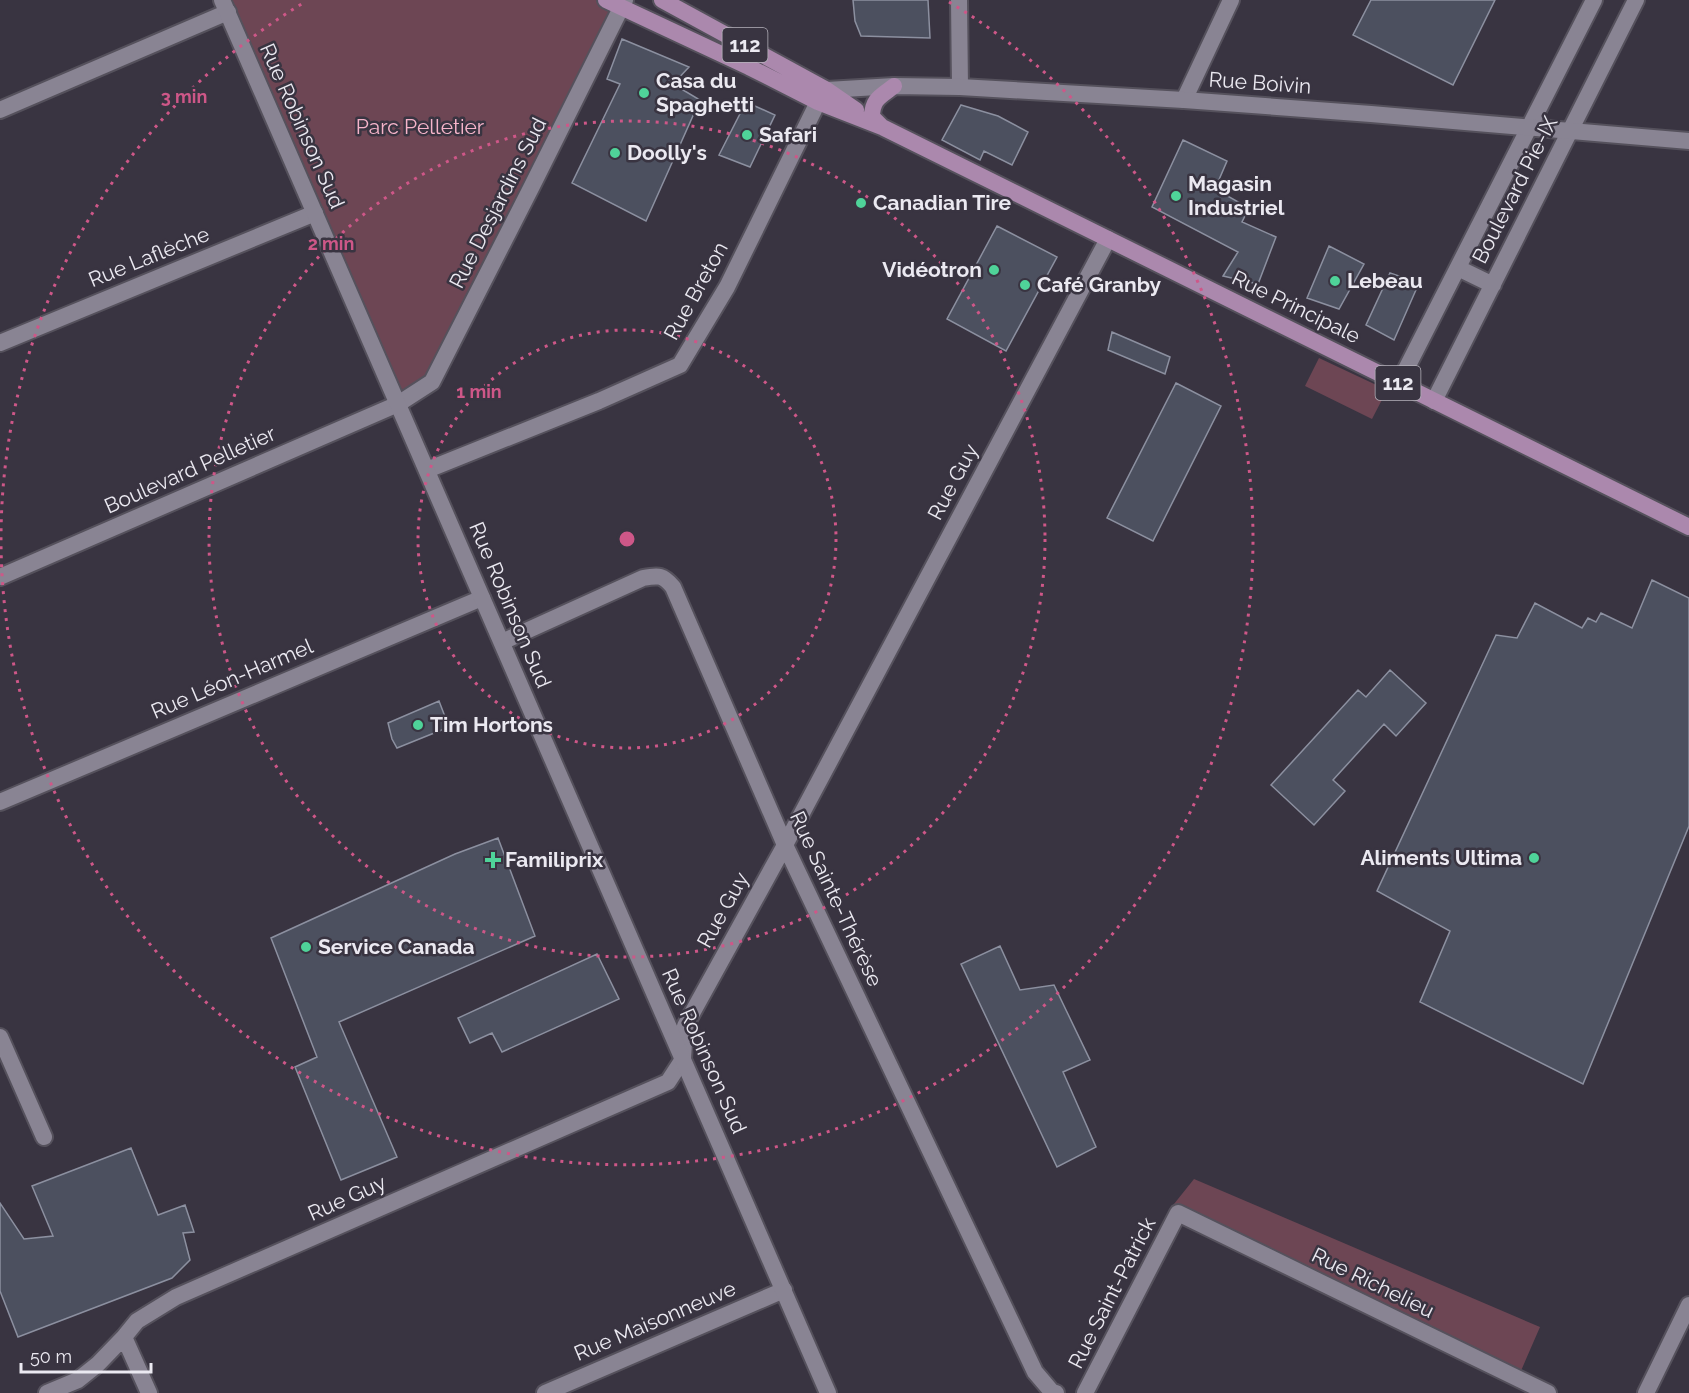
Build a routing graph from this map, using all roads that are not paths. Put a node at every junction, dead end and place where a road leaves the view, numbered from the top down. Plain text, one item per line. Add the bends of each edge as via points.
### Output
1 (662, 0) edge
2 (959, 0) edge
3 (1231, 0) edge
4 (1594, 0) edge
5 (1636, 0) edge
6 (618, 2) edge
7 (225, 6) edge
8 (894, 86) junction
9 (960, 87) junction
10 (823, 96) junction
11 (1184, 100) junction
12 (0, 110) edge
13 (882, 127) junction
14 (1529, 127) junction
15 (1571, 131) junction
16 (1689, 141) edge
17 (315, 213) junction
18 (1108, 239) junction
19 (1458, 268) junction
20 (1493, 285) junction
21 (0, 343) edge
22 (1399, 383) junction
23 (1434, 401) junction
24 (398, 404) junction
25 (427, 470) junction
26 (1689, 527) edge
27 (0, 577) edge
28 (482, 598) junction
29 (502, 642) junction
30 (0, 802) edge
31 (785, 845) junction
32 (0, 1037) edge
33 (683, 1059) junction
34 (44, 1137) dead end
35 (1178, 1213) joint
36 (784, 1290) junction
37 (1689, 1305) edge
38 (124, 1337) junction
39 (47, 1393) edge
40 (149, 1393) edge
41 (545, 1393) edge
42 (828, 1393) edge
43 (1056, 1393) edge
44 (1085, 1393) edge
45 (1548, 1393) edge
46 (1646, 1393) edge

1 - 10 main road, Rue Principale / 112
2 - 9 street
3 - 11 street
4 - 14 street, Boulevard Pie-IX
5 - 15 street, Boulevard Pie-IX
6 - 10 main road, Rue Principale / 112 via 749,67
6 - 24 street, Rue Desjardins Sud via 432,382
7 - 12 street
7 - 17 street, Rue Robinson Sud
8 - 9 street, Rue Boivin
8 - 10 street, Rue Boivin
8 - 13 main road via 877,98 872,107 872,117
9 - 11 street, Rue Boivin
10 - 13 main road, Rue Principale / 112
10 - 25 street, Rue Breton via 727,287 680,365
11 - 14 street, Rue Boivin
13 - 18 main road, Rue Principale / 112
14 - 15 street, Rue Boivin
14 - 19 street, Boulevard Pie-IX
15 - 16 street, Rue Boivin
15 - 20 street, Boulevard Pie-IX
17 - 21 street, Rue Laflèche
17 - 24 street, Rue Robinson Sud
18 - 22 main road, Rue Principale / 112
18 - 31 street, Rue Guy
19 - 20 street
19 - 22 street, Boulevard Pie-IX
20 - 23 street, Boulevard Pie-IX
22 - 23 main road, Rue Principale / 112
23 - 26 main road, Rue Principale / 112
24 - 25 street, Rue Robinson Sud
24 - 27 street, Boulevard Pelletier
25 - 28 street, Rue Robinson Sud
28 - 29 street, Rue Robinson Sud
28 - 30 street, Rue Léon-Harmel
29 - 31 street, Rue Sainte-Thérèse via 643,578 666,578
29 - 33 street, Rue Robinson Sud
31 - 33 street, Rue Guy via 685,1026
31 - 43 street, Rue Sainte-Thérèse via 1035,1372
32 - 34 street
33 - 36 street, Rue Robinson Sud
33 - 38 street, Rue Guy via 668,1082 176,1297 137,1321
35 - 44 street, Rue Saint-Patrick
35 - 45 street, Rue Richelieu
36 - 41 street, Rue Maisonneuve
36 - 42 street, Rue Robinson Sud
37 - 46 street
38 - 39 street, Rue Guy via 78,1380
38 - 40 street

